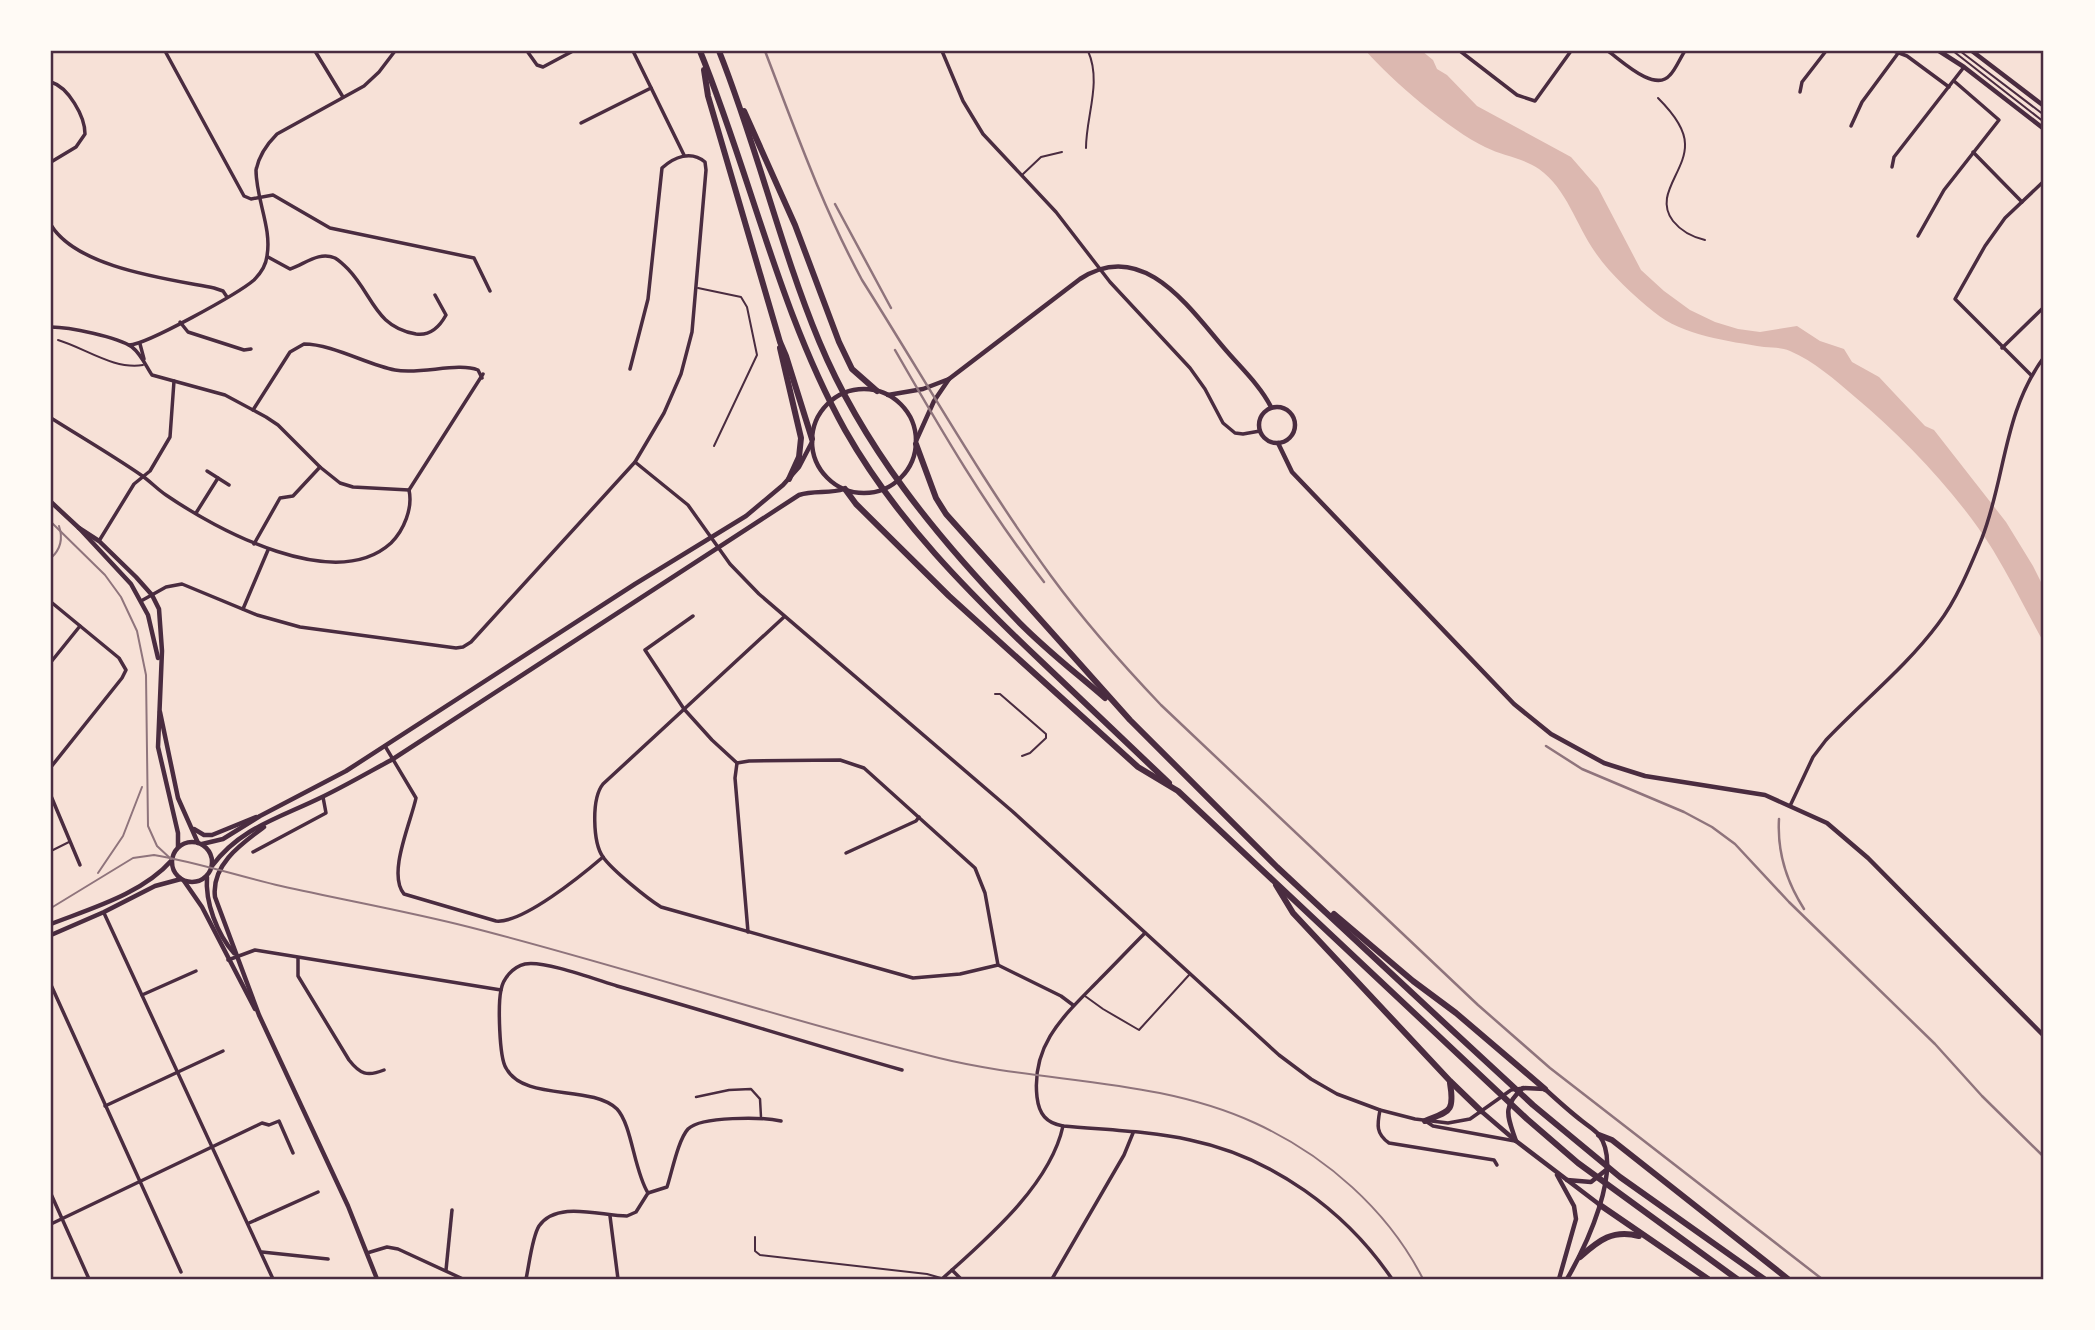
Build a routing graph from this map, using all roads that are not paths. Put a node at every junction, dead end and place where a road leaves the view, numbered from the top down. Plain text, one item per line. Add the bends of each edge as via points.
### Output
1 (165, 51) edge
2 (315, 51) edge
3 (395, 51) edge
4 (527, 51) edge
5 (573, 51) edge
6 (633, 51) edge
7 (719, 51) edge
8 (942, 51) edge
9 (1088, 51) edge
10 (1460, 51) edge
11 (1571, 51) edge
12 (1608, 51) edge
13 (1685, 51) edge
14 (1826, 51) edge
15 (1894, 51) edge
16 (1939, 51) edge
17 (1953, 51) edge
18 (1961, 51) edge
19 (1972, 51) edge
20 (1899, 52) edge
21 (701, 54) edge
22 (1964, 67) junction
23 (1954, 81) junction
24 (51, 82) edge
25 (1949, 87) junction
26 (651, 88) junction
27 (733, 88) junction
28 (1800, 92) dead end
29 (343, 97) junction
30 (1658, 98) dead end
31 (2044, 106) edge
32 (2044, 115) edge
33 (2044, 122) edge
34 (581, 123) dead end
35 (1851, 126) dead end
36 (2044, 129) edge
37 (1086, 148) dead end
38 (1062, 152) dead end
39 (1973, 152) junction
40 (684, 155) junction
41 (51, 162) edge
42 (1892, 167) dead end
43 (1021, 176) junction
44 (2044, 181) edge
45 (259, 196) junction
46 (2022, 202) junction
47 (51, 225) edge
48 (1919, 236) dead end
49 (1705, 240) dead end
50 (267, 257) junction
51 (697, 288) junction
52 (489, 291) dead end
53 (435, 295) dead end
54 (227, 297) junction
55 (2044, 307) edge
56 (180, 323) junction
57 (51, 327) edge
58 (58, 340) dead end
59 (780, 342) junction
60 (139, 344) junction
61 (127, 345) junction
62 (2002, 348) junction
63 (251, 349) dead end
64 (2044, 357) edge
65 (145, 364) junction
66 (630, 369) dead end
67 (2031, 376) junction
68 (949, 379) junction
69 (174, 381) junction
70 (877, 391) junction
71 (888, 395) junction
72 (1271, 407) junction
73 (253, 410) junction
74 (51, 418) edge
75 (1260, 431) junction
76 (812, 440) junction
77 (916, 443) junction
78 (1278, 443) junction
79 (713, 446) dead end
80 (635, 463) junction
81 (320, 467) junction
82 (207, 471) dead end
83 (143, 477) junction
84 (218, 478) junction
85 (789, 479) junction
86 (229, 485) dead end
87 (844, 489) junction
88 (409, 490) junction
89 (51, 502) edge
90 (196, 513) junction
91 (79, 528) junction
92 (712, 536) junction
93 (99, 541) junction
94 (254, 544) junction
95 (719, 547) junction
96 (268, 550) junction
97 (152, 595) junction
98 (141, 601) junction
99 (51, 602) edge
100 (242, 610) junction
101 (693, 616) dead end
102 (784, 617) junction
103 (80, 626) junction
104 (51, 662) edge
105 (159, 662) junction
106 (995, 694) dead end
107 (159, 704) junction
108 (684, 709) junction
109 (1130, 720) junction
110 (385, 746) junction
111 (1022, 756) dead end
112 (393, 759) junction
113 (737, 763) junction
114 (51, 767) edge
115 (1178, 791) junction
116 (51, 796) edge
117 (323, 797) junction
118 (1790, 806) junction
119 (260, 816) junction
120 (919, 817) junction
121 (189, 823) junction
122 (269, 823) junction
123 (71, 841) junction
124 (200, 843) junction
125 (178, 847) junction
126 (51, 851) edge
127 (253, 852) dead end
128 (846, 852) dead end
129 (603, 857) junction
130 (172, 860) junction
131 (80, 865) dead end
132 (212, 866) junction
133 (1278, 867) junction
134 (207, 876) junction
135 (183, 880) junction
136 (1274, 882) junction
137 (104, 912) junction
138 (51, 925) edge
139 (748, 932) junction
140 (1145, 933) junction
141 (51, 935) edge
142 (237, 956) junction
143 (298, 958) junction
144 (228, 960) junction
145 (999, 965) junction
146 (196, 971) dead end
147 (1189, 974) junction
148 (51, 985) edge
149 (501, 990) junction
150 (1085, 995) junction
151 (142, 996) junction
152 (1073, 1005) junction
153 (259, 1016) junction
154 (2044, 1036) edge
155 (223, 1051) dead end
156 (384, 1070) dead end
157 (902, 1070) dead end
158 (178, 1071) junction
159 (1450, 1081) junction
160 (1523, 1088) junction
161 (1545, 1089) junction
162 (696, 1097) dead end
163 (105, 1106) junction
164 (1380, 1110) junction
165 (1481, 1111) junction
166 (761, 1117) junction
167 (781, 1121) dead end
168 (1425, 1121) junction
169 (1063, 1126) junction
170 (1133, 1133) junction
171 (1599, 1135) junction
172 (1516, 1142) junction
173 (213, 1148) junction
174 (293, 1153) dead end
175 (1497, 1165) dead end
176 (1607, 1169) junction
177 (1555, 1172) junction
178 (1566, 1180) junction
179 (139, 1183) junction
180 (318, 1192) dead end
181 (648, 1193) junction
182 (51, 1194) edge
183 (1601, 1202) junction
184 (452, 1210) dead end
185 (610, 1216) junction
186 (62, 1218) junction
187 (249, 1223) junction
188 (51, 1224) edge
189 (755, 1237) dead end
190 (1644, 1237) junction
191 (262, 1252) junction
192 (367, 1253) junction
193 (1580, 1256) junction
194 (328, 1259) dead end
195 (952, 1270) junction
196 (446, 1271) junction
197 (181, 1272) dead end
198 (89, 1279) edge
199 (273, 1279) edge
200 (377, 1279) edge
201 (463, 1279) edge
202 (526, 1279) edge
203 (618, 1279) edge
204 (942, 1279) edge
205 (961, 1279) edge
206 (1052, 1279) edge
207 (1392, 1279) edge
208 (1559, 1279) edge
209 (1567, 1279) edge
210 (1708, 1279) edge
211 (1737, 1279) edge
212 (1764, 1279) edge
213 (1787, 1279) edge

1 - 45 street via 244,196
2 - 29 street
3 - 29 street via 364,86
4 - 5 street via 541,67
6 - 26 street
7 - 27 highway
8 - 43 street via 978,128
9 - 37 lane via 1095,76
10 - 11 street via 1517,95 1535,101
12 - 13 street via 1650,81 1660,82 1670,76
14 - 28 street via 1802,82
15 - 20 street
16 - 22 street
17 - 33 lane
18 - 32 lane
19 - 31 street
20 - 25 street
20 - 35 street via 1862,102
21 - 59 highway via 708,96
21 - 115 highway via 792,314 845,430 875,479 974,597
22 - 23 street
22 - 36 street
23 - 25 street
23 - 39 street via 1999,120
24 - 41 street via 64,88 85,128 80,144
25 - 42 street via 1894,157
26 - 34 street
26 - 40 street
27 - 70 highway via 795,225 838,342 852,369
27 - 109 highway via 793,273 820,344 858,419 934,529 1015,619
29 - 45 street via 267,144 257,162
30 - 49 lane via 1685,141 1683,161 1665,199 1666,207 1677,226
38 - 43 lane via 1041,157
39 - 46 street
39 - 48 street via 1944,190
40 - 51 street via 702,158 706,170
40 - 66 street via 662,168 648,299
43 - 75 street via 1190,368 1223,423 1235,433
44 - 46 street
45 - 50 street
45 - 52 street via 278,197 330,228 474,258
46 - 62 street via 1985,246 1955,299
47 - 54 street via 86,256 214,288
50 - 53 street via 290,269 317,256 339,260 377,312 393,327 414,333 424,335 443,322 446,315
50 - 54 street via 253,281
51 - 79 lane via 741,297 757,355
51 - 80 street via 681,374
54 - 56 street
55 - 62 street
56 - 60 street
56 - 63 street via 188,332
57 - 61 street via 67,327
58 - 65 lane via 114,362
59 - 76 highway
59 - 85 highway via 801,438
60 - 61 street
60 - 65 street
61 - 65 street
62 - 67 street
64 - 67 street
65 - 69 street via 152,375
67 - 118 street via 2015,411 1988,522 1950,606 1923,642 1826,740
68 - 71 street
68 - 72 street via 1074,283 1098,269 1121,266 1158,279 1173,291
68 - 77 street
69 - 73 street via 225,395
69 - 83 street via 170,437
70 - 71 street
70 - 76 street via 850,391 836,397 819,415
71 - 77 street via 907,412
72 - 75 street via 1260,418
72 - 78 street via 1287,409 1296,423 1291,437
73 - 81 street via 278,425
73 - 88 street via 290,352 304,344 397,370 470,366 478,370 482,376
74 - 83 street
75 - 78 street
76 - 85 street
76 - 87 street via 821,470
77 - 87 street via 908,469 892,485 872,493
77 - 109 highway via 946,514
78 - 118 street via 1292,472 1514,704 1551,734 1625,771 1753,792
80 - 92 street via 688,505
80 - 100 street via 463,647 300,627
81 - 88 street via 353,487
81 - 94 street via 293,496 280,499
82 - 84 street
83 - 90 street
83 - 93 street
84 - 86 street
84 - 90 street
85 - 92 street via 761,506
87 - 95 street via 799,495
87 - 115 highway via 918,567 1138,767
88 - 96 street via 409,508 397,537 383,550 344,563
89 - 91 street
90 - 94 street
91 - 93 street
91 - 98 street
92 - 95 street
92 - 110 street
93 - 97 street
94 - 96 street
95 - 102 street via 738,573
95 - 112 street
96 - 100 street
97 - 98 street
97 - 100 street via 182,584
97 - 105 street via 161,623
98 - 105 street
99 - 103 street
101 - 108 street via 645,650
102 - 108 street
102 - 140 street via 1012,811
103 - 104 street
103 - 114 street via 123,662 125,674
105 - 107 street
106 - 111 lane via 1045,734 1046,738
107 - 121 street via 175,787
107 - 125 street via 158,747
108 - 113 street
108 - 129 street via 598,790 594,808
109 - 133 highway
110 - 112 street
110 - 119 street
112 - 117 street
112 - 129 street via 416,798 398,869 398,885 408,896 507,922 534,908
113 - 120 street via 851,762 864,768
113 - 139 street
115 - 136 highway
116 - 123 street
117 - 122 street
117 - 127 street via 326,813
118 - 154 street via 1827,823 1852,842
119 - 121 street via 207,836
119 - 124 street via 223,839
120 - 128 street
120 - 145 street via 979,875
121 - 124 street
122 - 132 street via 235,840
122 - 142 street via 233,851 215,882 216,901
123 - 126 lane
123 - 131 street
124 - 125 street
124 - 132 street via 211,854
125 - 130 street
129 - 139 street via 661,907
130 - 135 street via 173,870
130 - 138 street via 151,879
132 - 134 street
133 - 161 highway
133 - 212 highway via 1532,1105 1620,1177
134 - 135 street via 196,882
134 - 142 street via 206,894 212,911
135 - 137 street via 155,886
135 - 144 street
136 - 159 highway via 1293,913
136 - 211 highway via 1578,1163
137 - 141 street
137 - 151 street
139 - 145 street via 913,978
140 - 147 street
140 - 150 street
142 - 143 street via 255,950
142 - 144 street
142 - 153 street
143 - 149 street
143 - 156 street via 298,976 349,1060 366,1074
144 - 153 street
145 - 152 street
146 - 151 street
147 - 150 lane via 1139,1030
147 - 164 street via 1294,1067 1338,1094
148 - 163 street
149 - 157 street via 515,969 537,964
149 - 181 street via 501,1057 507,1072 527,1085 607,1102 617,1110
150 - 152 street
151 - 158 street
152 - 169 street via 1051,1033 1037,1070 1039,1110 1048,1122
153 - 192 street
155 - 158 street
158 - 163 street
158 - 173 street
159 - 165 highway
159 - 168 highway via 1449,1109
160 - 161 street
160 - 165 street via 1511,1090
160 - 172 street via 1510,1102 1508,1116
161 - 171 street
162 - 166 street via 751,1089 760,1099
163 - 179 street
164 - 168 street
164 - 175 street via 1377,1128 1389,1143 1472,1155
165 - 168 street via 1459,1123
165 - 172 street
166 - 167 street
166 - 181 street via 689,1128 667,1187
168 - 172 street
169 - 170 street
169 - 195 street via 1025,1198
170 - 206 street
170 - 207 street via 1218,1147 1279,1174 1324,1205
171 - 176 street
171 - 213 highway via 1612,1140
172 - 177 street
173 - 174 street via 262,1124 279,1121
173 - 179 street
173 - 187 street
176 - 178 street via 1591,1182
176 - 183 street
177 - 178 street
177 - 208 street via 1576,1219
178 - 183 street
179 - 186 street
179 - 197 street
180 - 187 street
181 - 185 street via 636,1212
182 - 186 street
183 - 190 highway
183 - 193 street
184 - 196 street
185 - 202 street via 565,1211 546,1220 537,1231
185 - 203 street
186 - 188 street
186 - 198 street
187 - 191 street
189 - 204 lane via 755,1251 760,1255
190 - 193 highway via 1610,1235
190 - 210 highway
191 - 194 street
191 - 199 street
192 - 196 street via 387,1247
192 - 200 street
193 - 209 street
195 - 204 street
195 - 205 street
196 - 201 street

